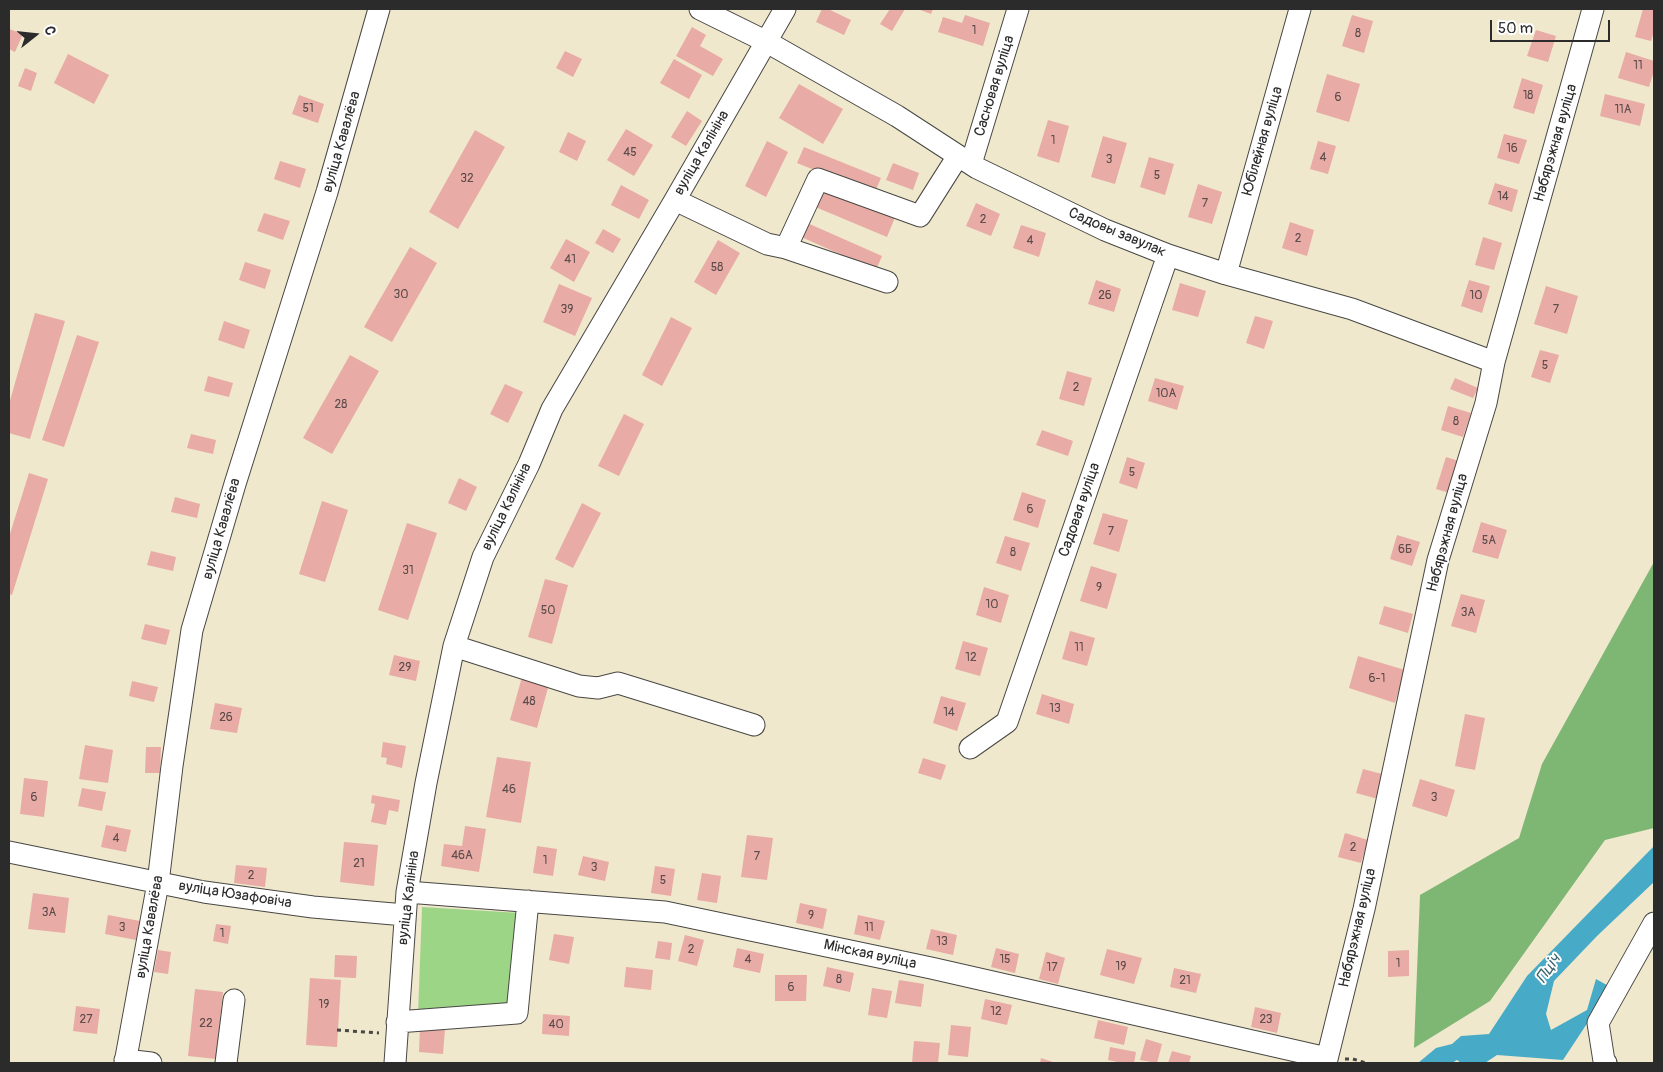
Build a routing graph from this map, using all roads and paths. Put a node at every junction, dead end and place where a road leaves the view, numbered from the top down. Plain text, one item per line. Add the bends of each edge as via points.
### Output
1 (379, 9) edge
2 (700, 9) edge
3 (785, 9) edge
4 (1018, 9) edge
5 (1300, 9) edge
6 (1593, 9) edge
7 (767, 42) junction
8 (964, 160) junction
9 (675, 200) junction
10 (786, 248) junction
11 (1168, 256) junction
12 (1226, 274) junction
13 (887, 282) dead end
14 (1494, 362) junction
15 (454, 646) junction
16 (754, 724) dead end
17 (970, 748) dead end
18 (9, 852) edge
19 (158, 883) junction
20 (407, 892) junction
21 (528, 901) junction
22 (405, 915) junction
23 (1654, 923) edge
24 (234, 1000) dead end
25 (390, 1028) junction
26 (337, 1030) dead end
27 (1327, 1061) edge
28 (125, 1062) edge
29 (152, 1063) edge
30 (226, 1063) edge
31 (395, 1063) edge
32 (1606, 1063) edge

1 - 19 street, вуліца Кавалёва via 327,192 192,630
2 - 7 street, Садовы завулак
3 - 7 street, вуліца Калініна
4 - 8 street, Сасновая вуліца
5 - 12 street, Юбілейная вуліца
6 - 14 street, Набярэжная вуліца
7 - 8 street, Садовы завулак via 897,116
7 - 9 street, вуліца Калініна
8 - 10 street, Сасновая вуліца via 920,216 818,179
8 - 11 street, Садовы завулак via 1105,230
9 - 10 street via 767,244
9 - 15 street, вуліца Калініна via 552,409 483,557
10 - 13 street
11 - 12 street, Садовы завулак
11 - 17 street, Садовая вуліца via 1007,722
12 - 14 street, Садовы завулак via 1352,309
14 - 27 street, Набярэжная вуліца via 1486,403 1438,560 1364,909
15 - 16 street via 578,686 598,688 618,683
15 - 20 street, вуліца Калініна
18 - 19 street, вуліца Юзафовіча
19 - 22 street, вуліца Юзафовіча via 313,907
19 - 28 street, вуліца Кавалёва
20 - 21 street, Мінская вуліца
20 - 22 street, вуліца Калініна
21 - 25 street via 517,1013
21 - 27 street, Мінская вуліца via 665,912 941,970
22 - 25 street, вуліца Калініна
23 - 32 street via 1598,1023
24 - 30 street
25 - 26 path
25 - 31 street, вуліца Калініна
28 - 29 street

